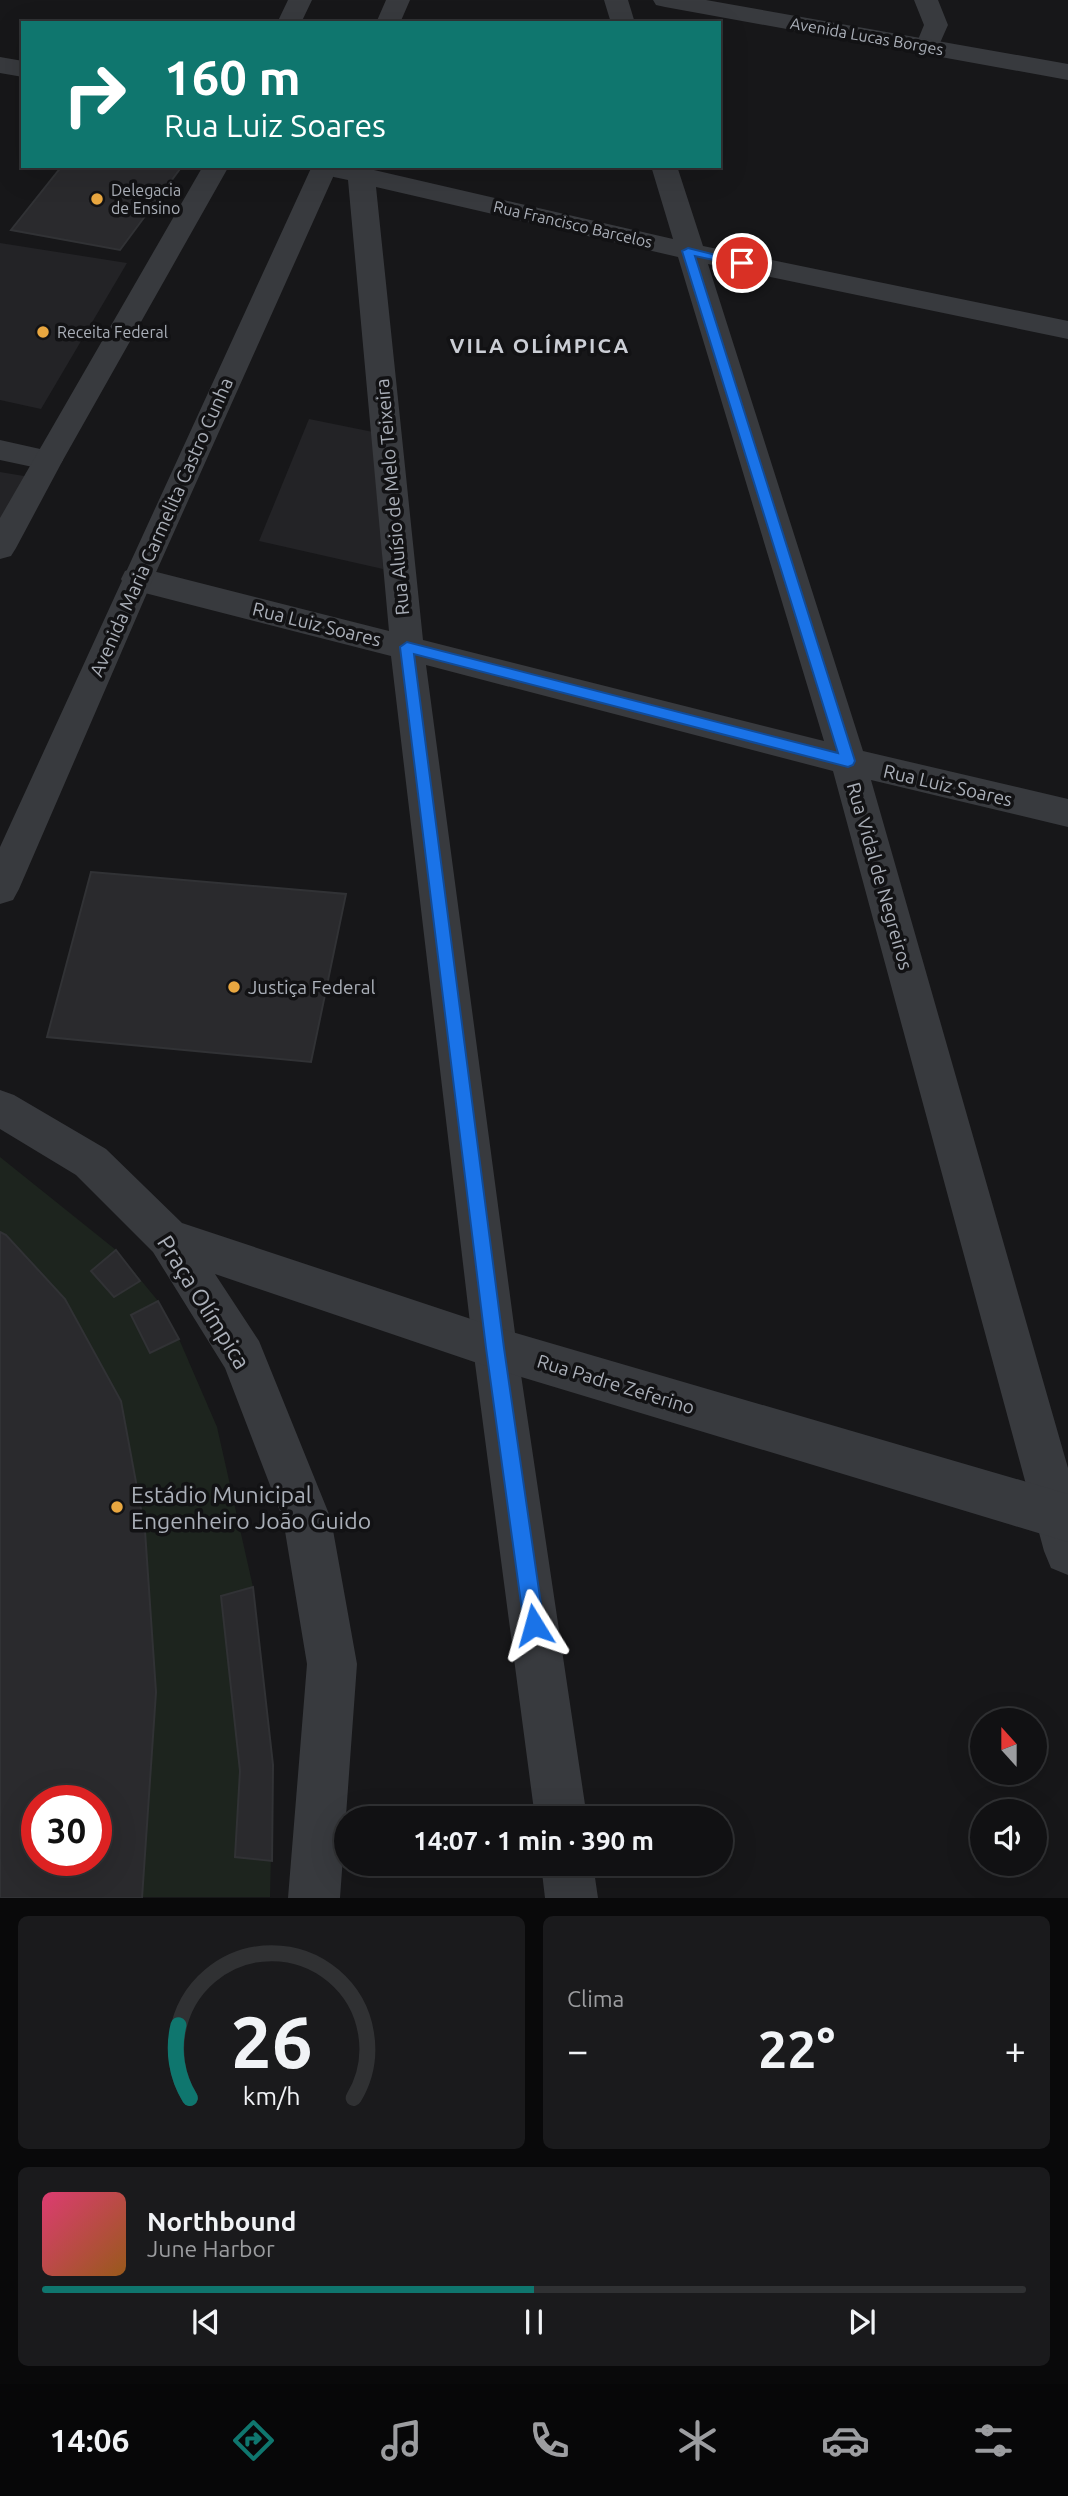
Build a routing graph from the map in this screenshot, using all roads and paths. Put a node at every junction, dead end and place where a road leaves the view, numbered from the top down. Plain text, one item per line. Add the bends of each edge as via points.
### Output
1 (300, 0) edge
2 (398, 0) edge
3 (616, 0) edge
4 (665, 0) edge
5 (926, 0) edge
6 (854, 10) dead end
7 (290, 21) edge
8 (389, 21) edge
9 (622, 21) edge
10 (962, 29) dead end
11 (932, 36) junction
12 (0, 65) edge
13 (21, 69) edge
14 (1068, 72) edge
15 (215, 168) edge
16 (665, 168) edge
17 (332, 169) edge
18 (688, 251) junction
19 (1068, 330) edge
20 (0, 450) edge
21 (47, 460) junction
22 (0, 548) edge
23 (136, 579) junction
24 (407, 647) junction
25 (848, 761) junction
26 (1068, 813) edge
27 (0, 889) edge
28 (0, 1108) edge
29 (168, 1238) junction
30 (495, 1348) junction
31 (1065, 1528) edge
32 (559, 1806) edge
33 (569, 1876) edge
34 (314, 1898) edge
35 (572, 1898) edge

1 - 7 street
2 - 8 street
3 - 9 street
4 - 11 street, Avenida Lucas Borges
5 - 11 street
6 - 11 street, Avenida Lucas Borges
10 - 11 street, Avenida Lucas Borges
11 - 14 street, Avenida Lucas Borges
12 - 13 street
15 - 21 street
16 - 18 street, Rua Vidal de Negreiros
17 - 18 street, Rua Francisco Barcelos
17 - 23 street, Avenida Maria Carmelita Castro Cunha
17 - 24 street, Rua Aluísio de Melo Teixeira
18 - 19 street, Rua Francisco Barcelos
18 - 25 street, Rua Vidal de Negreiros
20 - 21 street
21 - 22 street
23 - 24 street, Rua Luiz Soares
23 - 27 street, Avenida Maria Carmelita Castro Cunha
24 - 25 street, Rua Luiz Soares
24 - 30 street, Rua Aluísio de Melo Teixeira
25 - 26 street, Rua Luiz Soares
25 - 31 street, Rua Vidal de Negreiros
28 - 29 street, Praça Olímpica via 91,1162
29 - 30 street, Rua Padre Zeferino
29 - 34 street, Praça Olímpica via 243,1356 307,1519 332,1664
30 - 31 street, Rua Padre Zeferino
30 - 32 street, Rua Aluísio de Melo Teixeira
33 - 35 street

